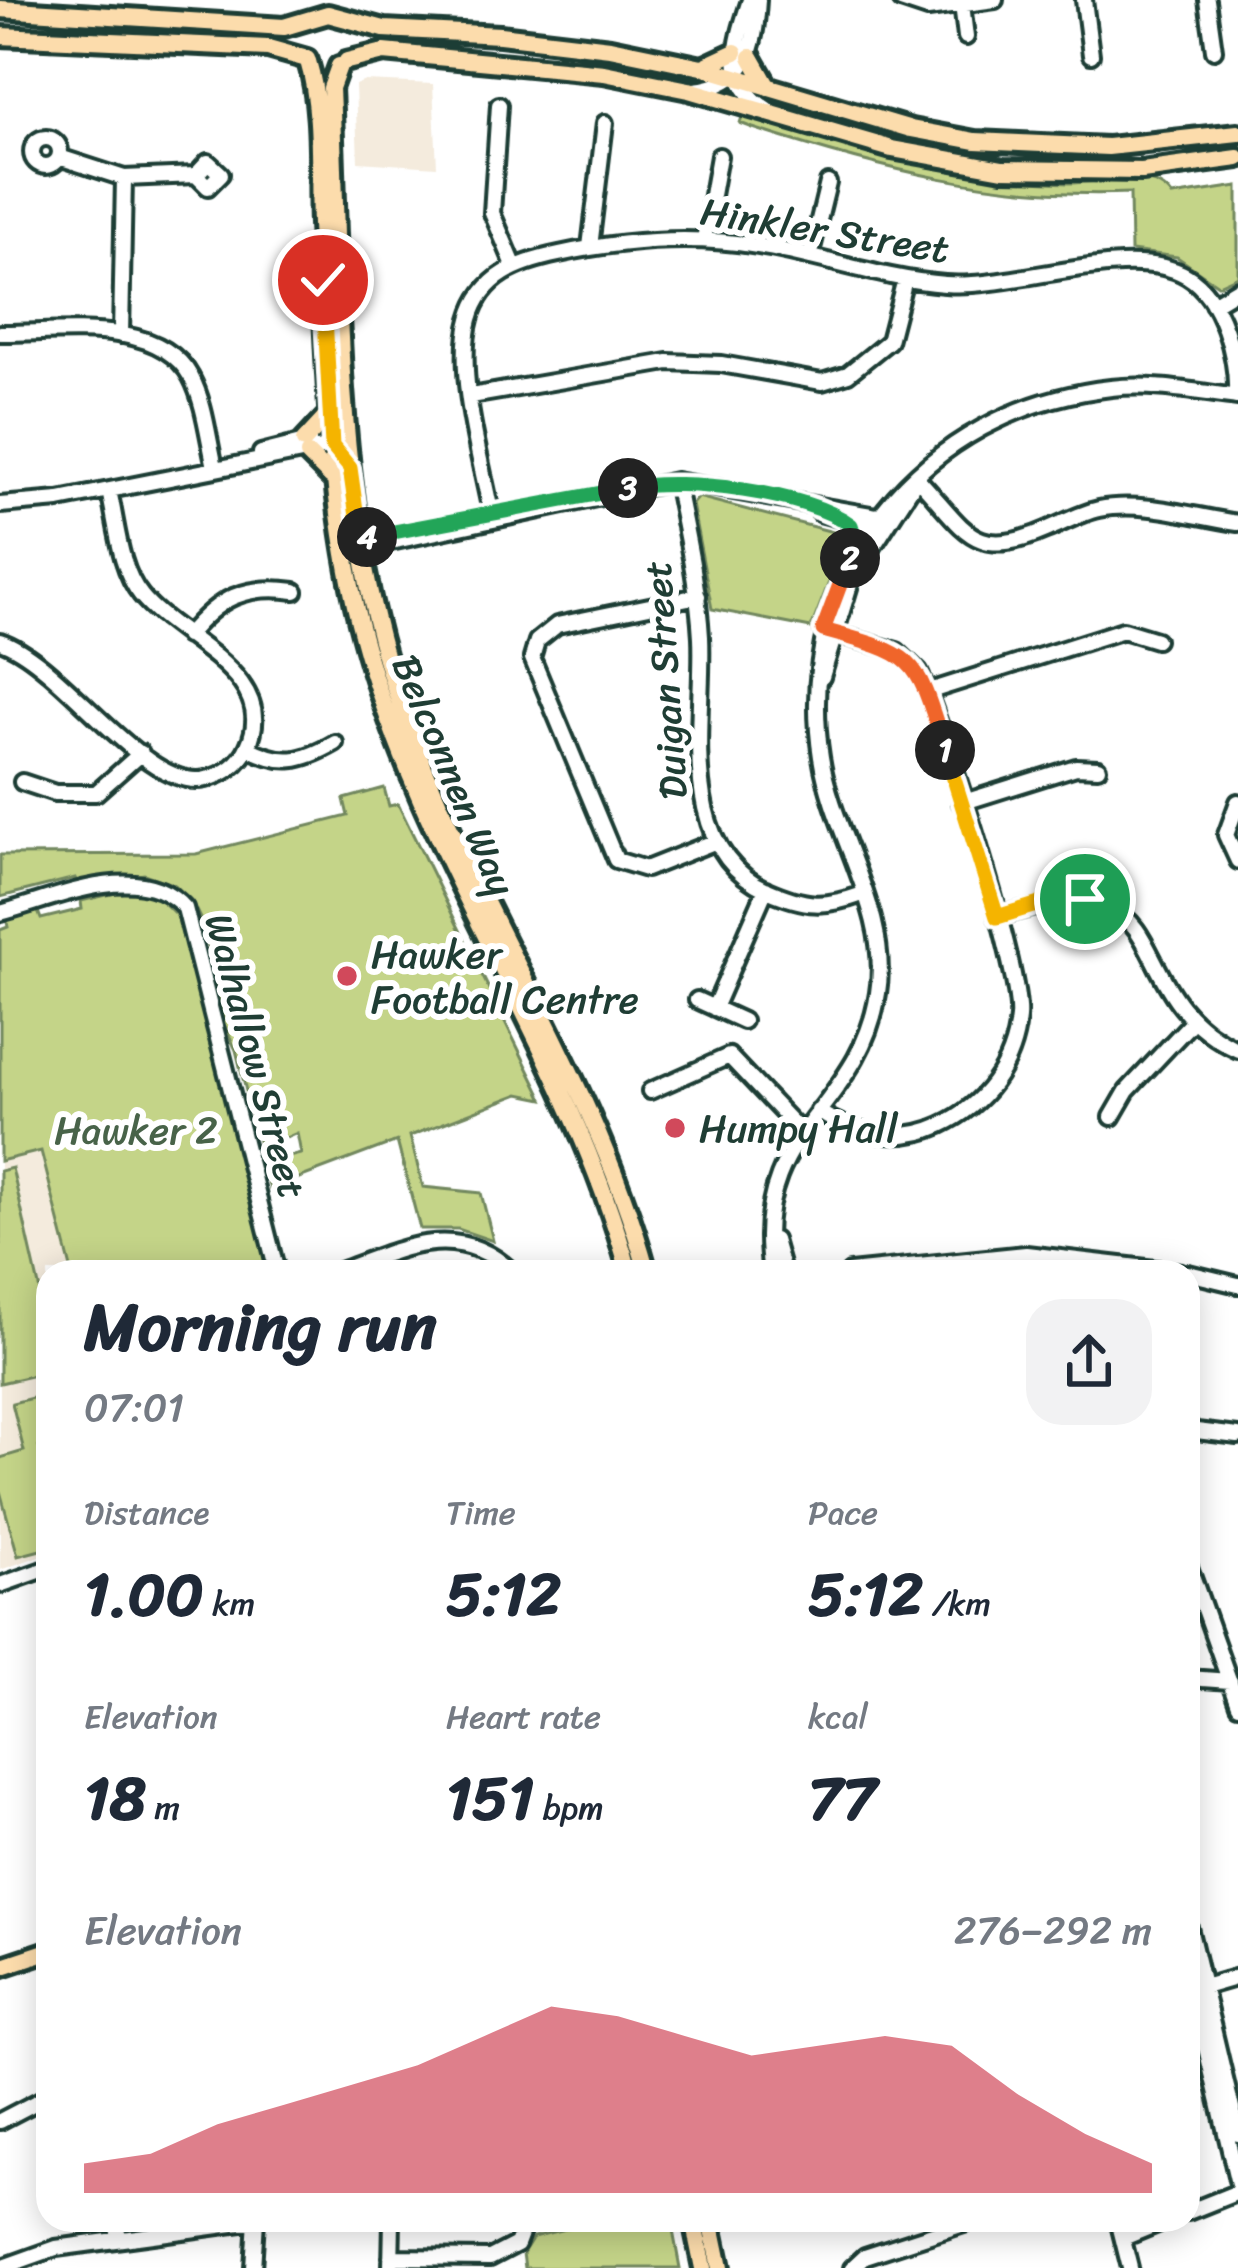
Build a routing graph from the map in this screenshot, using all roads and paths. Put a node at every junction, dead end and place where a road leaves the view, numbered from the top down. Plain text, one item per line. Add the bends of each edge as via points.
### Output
1 (754, 0) edge
2 (901, 0) edge
3 (994, 0) edge
4 (1084, 0) edge
5 (1207, 0) edge
6 (962, 4) junction
7 (0, 10) edge
8 (345, 20) junction
9 (308, 21) junction
10 (0, 32) edge
11 (966, 37) dead end
12 (1214, 50) dead end
13 (743, 55) junction
14 (1091, 55) dead end
15 (308, 60) junction
16 (343, 63) junction
17 (702, 67) junction
18 (737, 77) junction
19 (768, 87) junction
20 (689, 90) junction
21 (499, 105) dead end
22 (782, 117) junction
23 (605, 122) dead end
24 (1238, 133) edge
25 (325, 152) junction
26 (719, 156) dead end
27 (59, 157) dead end
28 (1238, 158) edge
29 (196, 176) dead end
30 (124, 178) junction
31 (829, 183) dead end
32 (704, 240) junction
33 (590, 248) junction
34 (811, 257) junction
35 (514, 265) junction
36 (905, 279) junction
37 (1238, 289) edge
38 (1213, 304) junction
39 (334, 328) junction
40 (0, 333) edge
41 (121, 335) junction
42 (471, 396) junction
43 (1237, 397) edge
44 (330, 413) junction
45 (347, 422) junction
46 (332, 446) junction
47 (306, 448) junction
48 (215, 467) junction
49 (350, 468) junction
50 (917, 478) junction
51 (676, 482) junction
52 (334, 483) junction
53 (109, 491) junction
54 (0, 505) edge
55 (811, 507) junction
56 (492, 517) junction
57 (846, 520) junction
58 (879, 522) junction
59 (1238, 524) edge
60 (341, 529) junction
61 (360, 543) junction
62 (854, 550) junction
63 (346, 561) junction
64 (296, 591) dead end
65 (698, 596) junction
66 (828, 631) junction
67 (187, 636) junction
68 (1156, 640) dead end
69 (0, 641) edge
70 (927, 692) junction
71 (335, 743) dead end
72 (248, 748) junction
73 (141, 753) junction
74 (1098, 768) dead end
75 (22, 782) dead end
76 (1238, 802) edge
77 (962, 803) junction
78 (434, 810) junction
79 (714, 842) junction
80 (1238, 861) edge
81 (766, 889) junction
82 (863, 894) junction
83 (0, 913) edge
84 (997, 917) junction
85 (697, 1000) dead end
86 (714, 1008) junction
87 (743, 1021) dead end
88 (1192, 1022) junction
89 (1238, 1050) edge
90 (650, 1091) dead end
91 (818, 1111) junction
92 (1112, 1117) dead end
93 (800, 1131) junction
94 (768, 1224) junction
95 (624, 1225) junction
96 (274, 1260) edge
97 (379, 1260) edge
98 (497, 1260) edge
99 (628, 1260) edge
100 (641, 1260) edge
101 (770, 1260) edge
102 (779, 1260) edge
103 (1028, 1260) edge
104 (1064, 1260) edge
105 (1200, 1277) edge
106 (1238, 1285) edge
107 (1200, 1431) edge
108 (1238, 1436) edge
109 (36, 1572) edge
110 (0, 1586) edge
111 (1200, 1597) edge
112 (1200, 1679) edge
113 (1230, 1681) junction
114 (1238, 1705) edge
115 (36, 1950) edge
116 (1, 1959) edge
117 (1238, 1977) edge
118 (1200, 1988) edge
119 (1200, 1997) edge
120 (36, 2102) edge
121 (0, 2121) edge
122 (1234, 2136) edge
123 (1238, 2188) edge
124 (1200, 2206) edge
125 (117, 2232) edge
126 (169, 2232) edge
127 (255, 2232) edge
128 (392, 2232) edge
129 (522, 2232) edge
130 (696, 2232) edge
131 (712, 2232) edge
132 (939, 2232) edge
133 (1121, 2232) edge
134 (1138, 2232) edge
135 (1123, 2238) junction
136 (118, 2239) junction
137 (391, 2263) edge
138 (0, 2267) edge
139 (253, 2268) edge
140 (703, 2268) edge
141 (720, 2268) edge
142 (852, 2268) edge
143 (1130, 2268) edge

1 - 13 street
2 - 6 street via 922,9
3 - 6 street
4 - 14 street
5 - 12 street
6 - 11 street
7 - 9 main road via 273,27
8 - 9 main road via 328,14
8 - 16 main road via 355,41
8 - 17 main road via 571,43
9 - 15 main road via 299,42
10 - 15 main road via 268,48
13 - 17 main road
13 - 18 street
13 - 19 main road
15 - 16 main road via 322,68
15 - 25 main road, Belconnen Way
16 - 20 main road via 384,52 494,59
16 - 25 main road, Belconnen Way via 331,88
17 - 18 main road
18 - 19 main road
18 - 20 street
18 - 22 street via 748,98
19 - 24 main road via 975,140 1053,147
20 - 22 main road
21 - 35 street via 492,213
22 - 28 main road via 963,164 1043,172
23 - 33 street
25 - 39 main road, Belconnen Way
26 - 32 street
27 - 30 street
29 - 30 street
30 - 41 street
31 - 34 street
32 - 33 street, Hinkler Street
32 - 34 street, Hinkler Street
33 - 35 street, Hinkler Street
34 - 36 street, Hinkler Street
35 - 42 street via 487,286 471,314
36 - 38 street, Hinkler Street via 985,285 1150,264 1184,274
36 - 42 street via 889,341 835,379 668,362
37 - 38 street
38 - 43 street
39 - 44 main road, Belconnen Way
39 - 45 main road, Belconnen Way
40 - 41 street
41 - 48 street via 166,350 187,370
42 - 56 street
43 - 50 street via 1158,387 1077,394 998,421
44 - 46 main road, Belconnen Way
44 - 47 main road
45 - 46 main road
45 - 49 main road, Belconnen Way
46 - 47 street
46 - 49 main road
46 - 52 main road, Belconnen Way
47 - 48 street
47 - 52 main road
48 - 53 street
49 - 61 main road, Belconnen Way
50 - 58 street
50 - 59 street via 991,545 1117,507
51 - 55 street
51 - 56 street
51 - 65 street, Duigan Street
52 - 60 main road, Belconnen Way
53 - 54 street
53 - 67 street via 131,580
55 - 57 street
55 - 58 street
56 - 61 street
57 - 58 street
57 - 62 street
58 - 62 street
58 - 66 street
60 - 61 street
60 - 63 main road, Belconnen Way
61 - 63 street
61 - 78 main road, Belconnen Way
62 - 66 street
63 - 78 main road, Belconnen Way via 375,683
64 - 67 street via 222,598
65 - 79 street, Duigan Street via 701,756
65 - 79 street via 557,625 536,640 532,658 616,860 646,869
66 - 70 street via 897,651
66 - 82 street via 819,738 827,790
67 - 72 street via 250,697
68 - 70 street via 1124,630
69 - 73 street via 40,662
70 - 77 street
71 - 72 street via 281,762
72 - 73 street via 224,772 189,781
73 - 75 street via 96,793 55,793
74 - 77 street via 1076,767
76 - 80 street via 1226,835
77 - 84 street
78 - 95 main road, Belconnen Way via 557,1058
79 - 81 street, Duigan Street via 734,870
81 - 82 street, Duigan Street via 817,908
81 - 86 street
82 - 91 street via 880,966 874,1016 853,1065
83 - 96 street, Walhallow Street via 135,882 158,887 185,908
84 - 88 street via 1067,899 1117,910 1140,932
84 - 91 street via 1019,1005 1008,1060 990,1088 956,1117 913,1133 857,1130
85 - 86 street
86 - 87 street
88 - 89 street
88 - 92 street
90 - 93 street via 729,1056
91 - 93 street
93 - 94 street via 775,1175
94 - 101 street
94 - 102 street
95 - 99 main road, Belconnen Way
95 - 100 main road, Belconnen Way
97 - 98 street via 414,1244 452,1240
103 - 104 street
105 - 106 street
107 - 108 street
109 - 110 street
111 - 113 street
112 - 113 street
113 - 114 street
115 - 116 main road
117 - 118 street
119 - 122 street
120 - 121 street
122 - 123 street
123 - 124 street
125 - 136 street
126 - 136 street
127 - 139 street
128 - 137 street
129 - 137 street via 517,2244 490,2258
130 - 140 main road
131 - 141 main road
132 - 142 street via 867,2255
133 - 135 street
134 - 135 street
135 - 143 street
136 - 138 street

